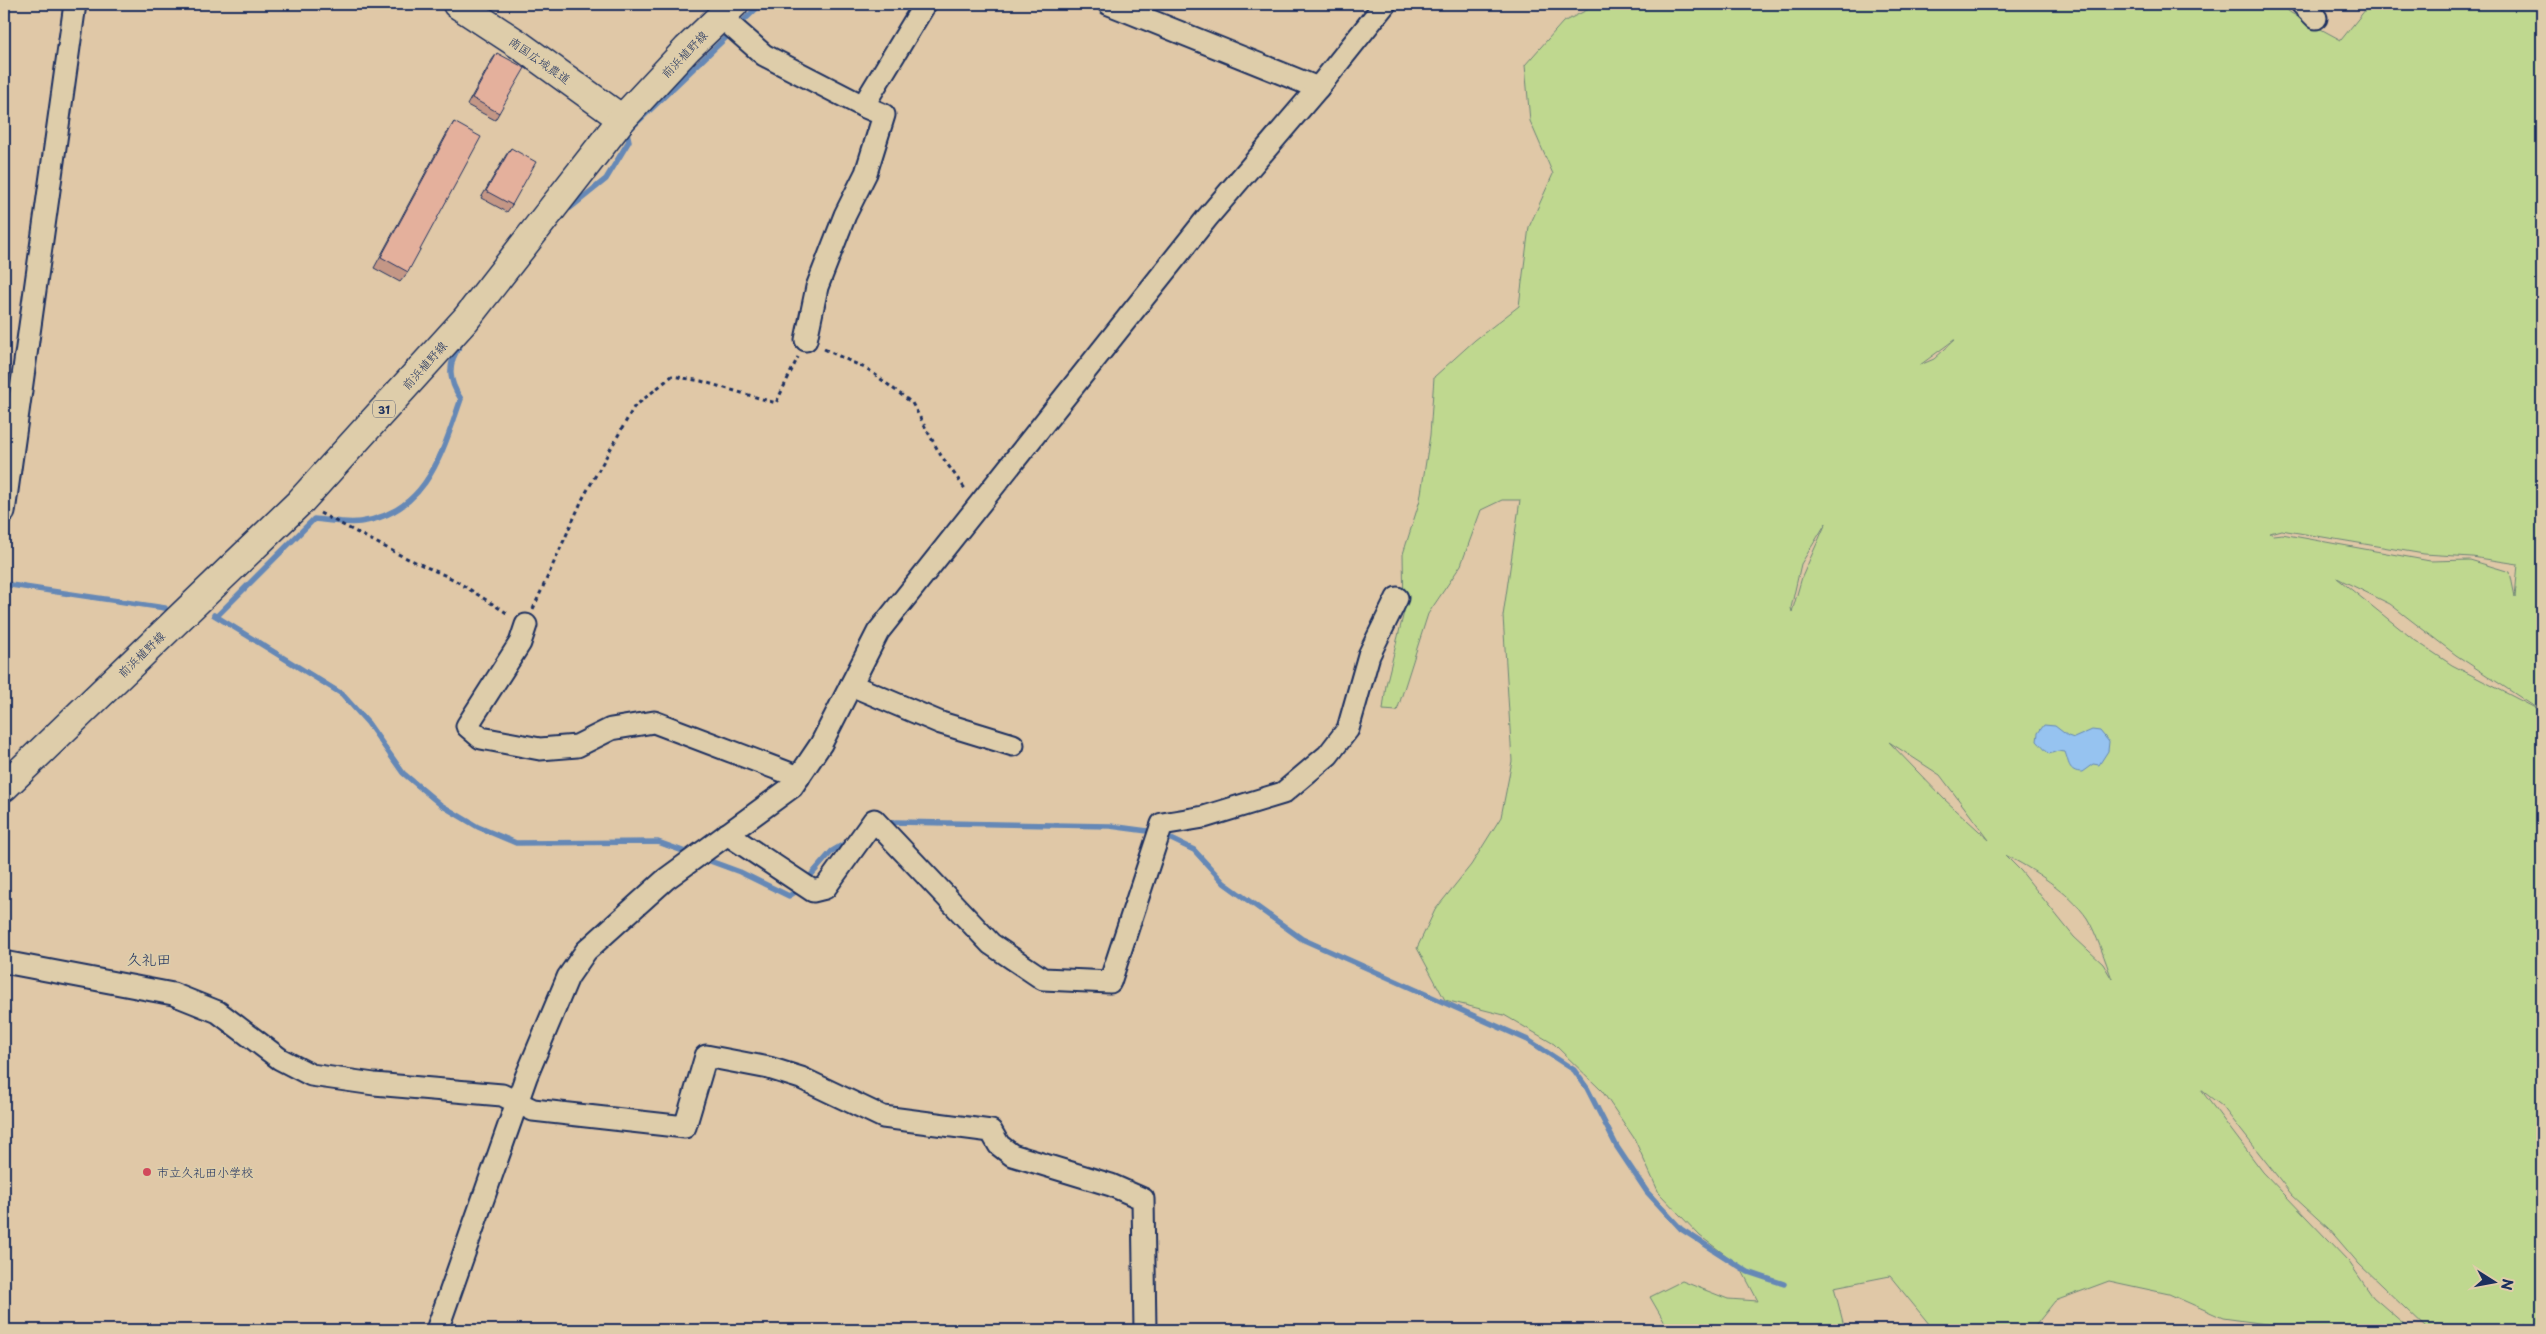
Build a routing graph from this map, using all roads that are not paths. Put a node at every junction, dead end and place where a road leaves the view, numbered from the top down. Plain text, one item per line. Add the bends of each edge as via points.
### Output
1 (75, 4) edge
2 (456, 4) edge
3 (925, 4) edge
4 (1109, 4) edge
5 (1385, 4) edge
6 (728, 10) edge
7 (1318, 88) junction
8 (862, 106) junction
9 (622, 119) junction
10 (806, 340) road end
11 (4, 512) edge
12 (1397, 598) dead end
13 (526, 625) road end
14 (851, 685) junction
15 (1013, 745) dead end
16 (799, 777) junction
17 (4, 787) edge
18 (727, 834) junction
19 (4, 962) edge
20 (517, 1102) junction
21 (437, 1330) edge
22 (1145, 1330) edge

1 - 11 street
2 - 9 main road, 南国広域農道
3 - 8 street
4 - 7 street
5 - 7 street
6 - 8 street via 764,55
6 - 9 main road, 前浜植野線 / 31
7 - 14 street via 1207,218 878,632
8 - 10 street via 884,115 866,173 845,215 817,287
9 - 17 main road, 前浜植野線 / 31 via 466,319 300,502
12 - 18 street via 1369,655 1348,729 1328,755 1283,793 1204,817 1162,824 1110,982 1044,979 991,944 874,820 825,888 813,891
13 - 16 street via 520,644 467,726 481,738 540,749 577,746 611,729 654,722
14 - 15 street via 941,723
14 - 16 street via 821,744
16 - 18 street via 792,787
18 - 20 street via 666,879 586,950 568,977
19 - 20 street via 173,994 218,1012 280,1059 311,1075 502,1095
20 - 21 street
20 - 22 street via 533,1110 685,1127 706,1056 769,1068 801,1078 883,1117 991,1131 999,1145 1012,1155 1111,1185 1144,1199

